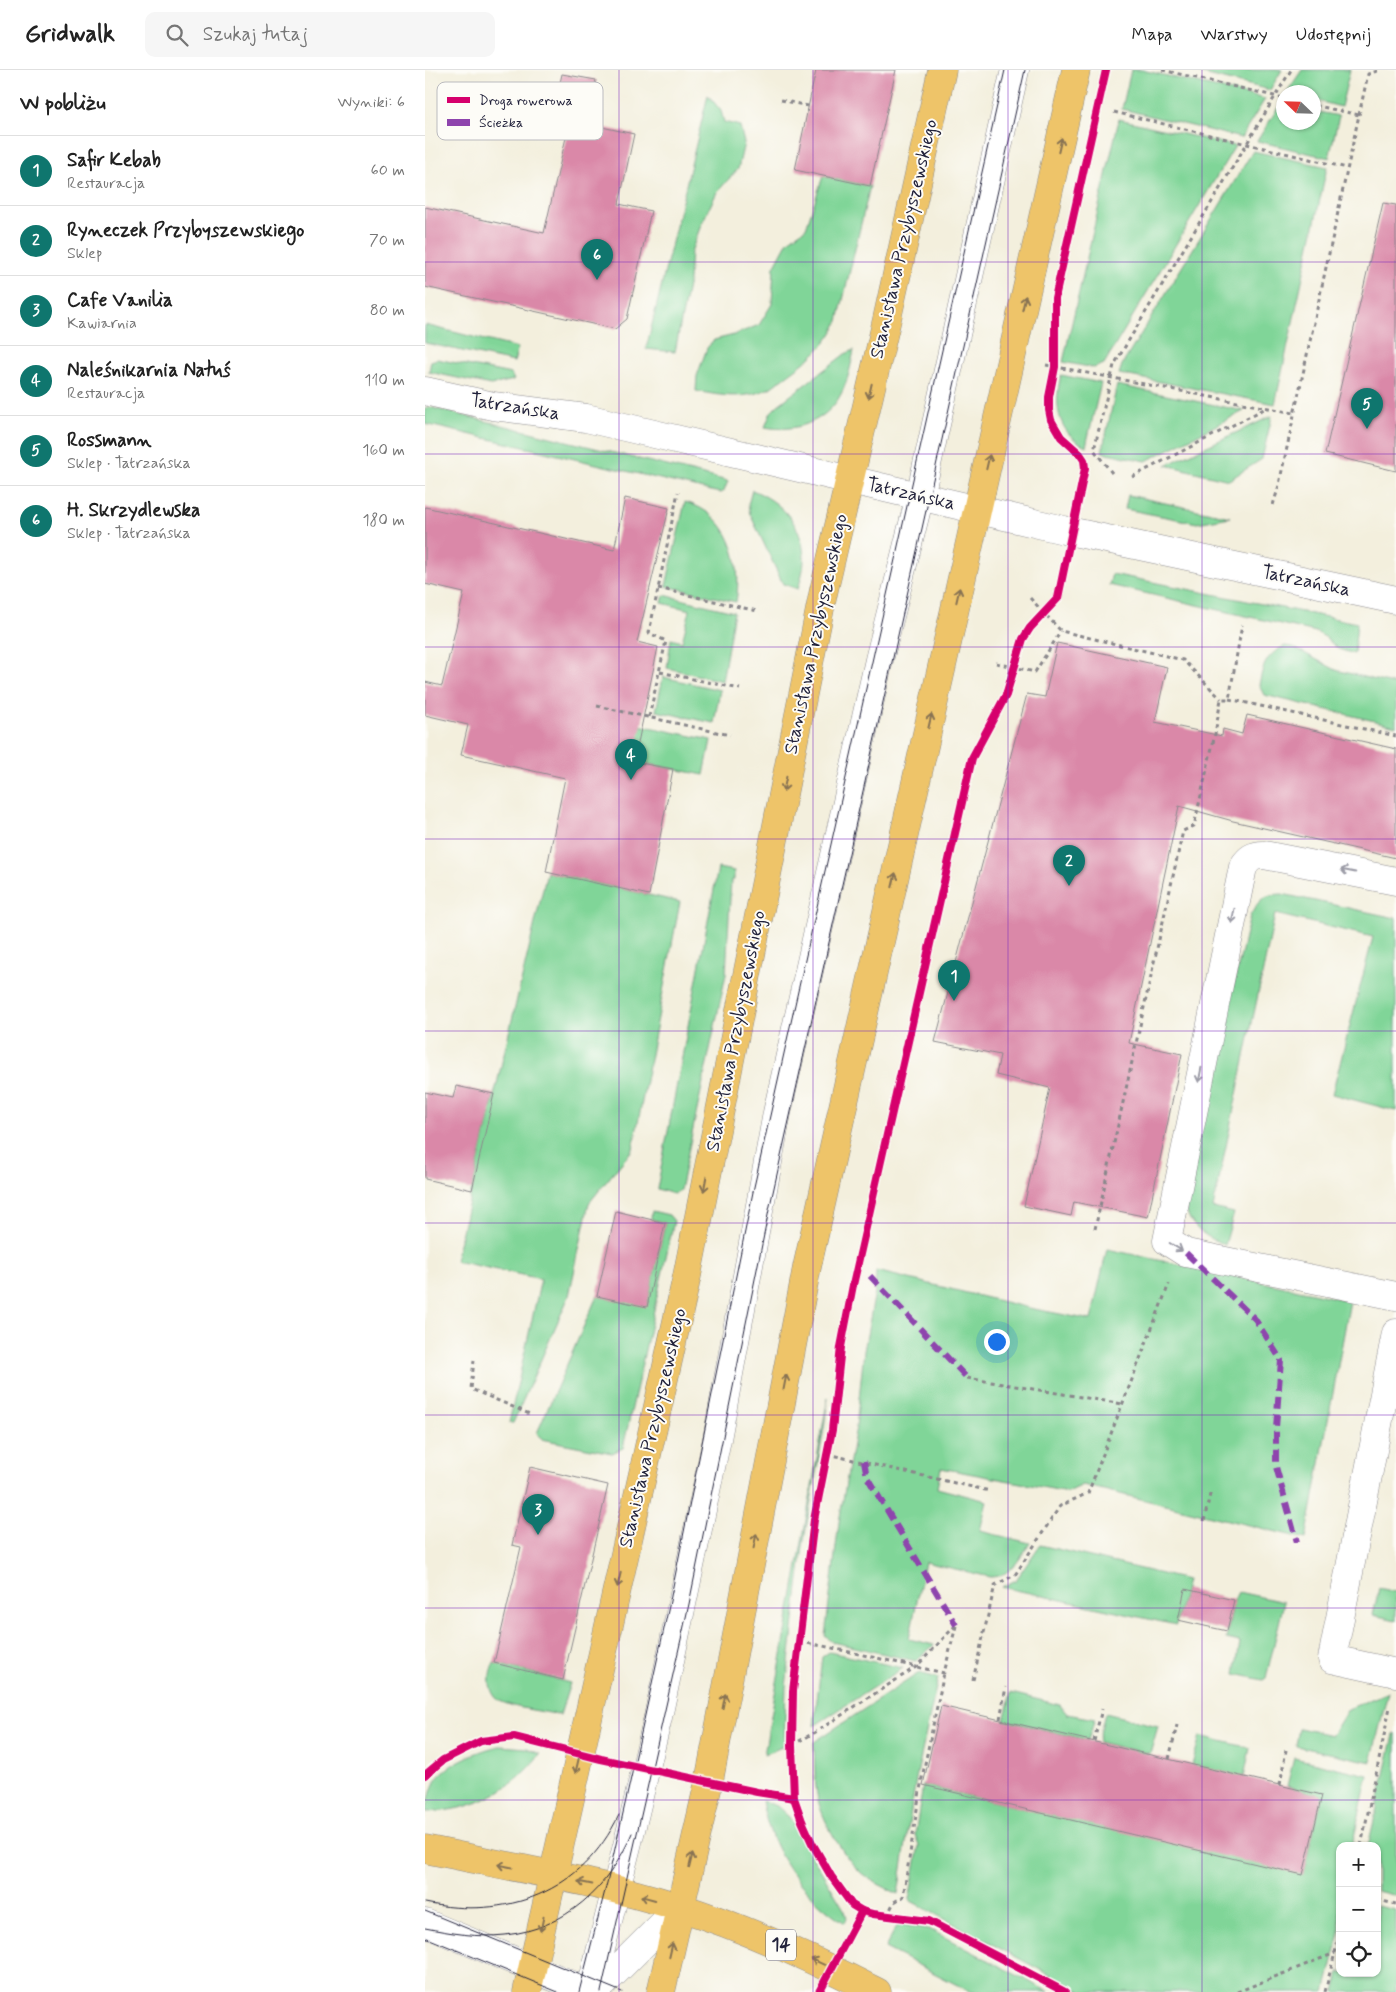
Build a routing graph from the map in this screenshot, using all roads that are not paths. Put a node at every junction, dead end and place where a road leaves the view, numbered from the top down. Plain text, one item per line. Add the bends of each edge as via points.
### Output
1 (942, 70) edge
2 (1015, 70) edge
3 (1076, 70) edge
4 (425, 391) edge
5 (848, 480) junction
6 (919, 496) junction
7 (977, 509) junction
8 (1396, 600) edge
9 (1396, 880) edge
10 (1396, 1296) edge
11 (1396, 1333) edge
12 (1396, 1673) edge
13 (425, 1848) edge
14 (553, 1876) junction
15 (616, 1890) junction
16 (680, 1907) junction
17 (425, 1923) edge
18 (530, 1980) edge
19 (590, 1992) edge
20 (661, 1992) edge
21 (877, 1992) edge

1 -> 5 main road, Stanisława Przybyszewskiego
2 - 6 street
7 -> 3 main road
4 - 5 street, Tatrzańska via 493,406 586,418
5 - 6 street, Tatrzańska
5 -> 14 main road, Stanisława Przybyszewskiego via 687,1276
6 - 7 street, Tatrzańska
6 - 15 street via 890,610 777,1113 717,1439 658,1717
7 - 8 street, Tatrzańska
16 -> 7 main road via 716,1745 807,1267
9 -> 10 street via 1264,855 1248,859 1243,867 1167,1241 1182,1251
11 - 12 street via 1332,1659
14 -> 13 main road, 14
15 -> 14 main road, 14
14 -> 18 main road, Stanisława Przybyszewskiego
16 -> 15 main road, 14
15 - 19 street
16 - 19 street via 603,1984
20 -> 16 main road
21 -> 16 main road, 14 via 789,1948
17 - 18 street
18 - 19 street

